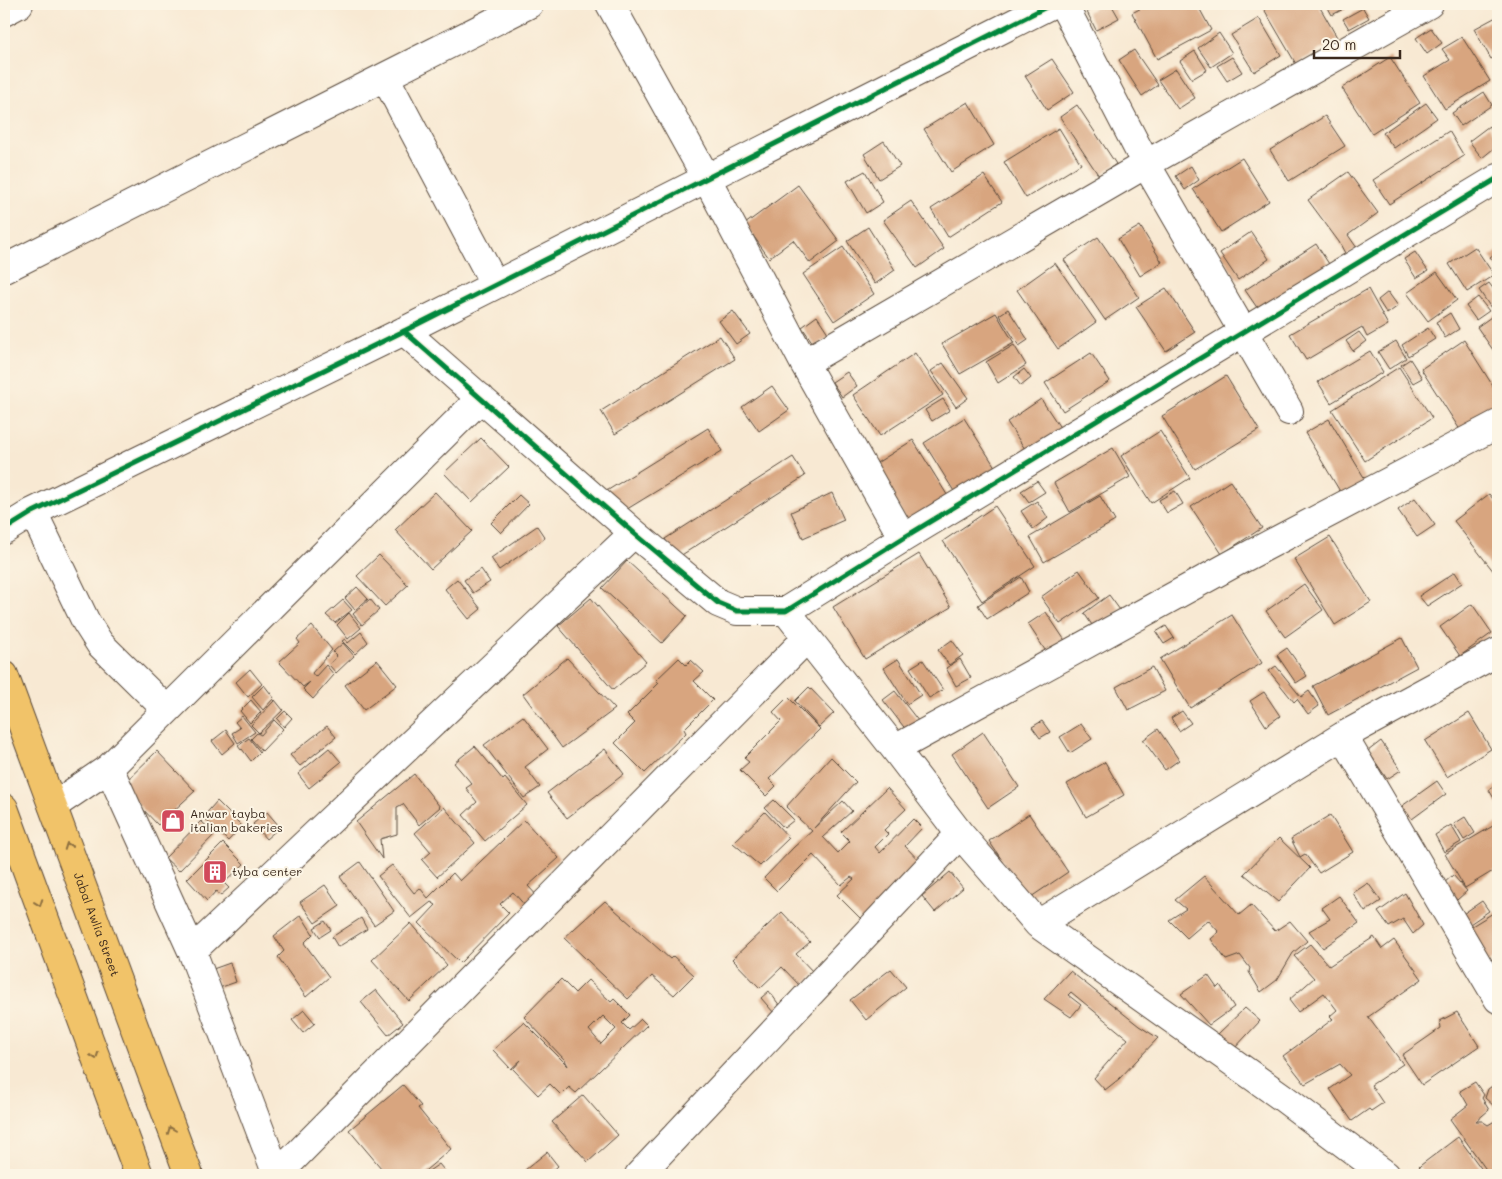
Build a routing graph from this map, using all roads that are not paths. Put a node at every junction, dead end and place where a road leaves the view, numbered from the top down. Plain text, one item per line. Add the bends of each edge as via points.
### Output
1 (19, 4) edge
2 (529, 4) edge
3 (610, 4) edge
4 (1052, 4) edge
5 (1063, 4) edge
6 (1430, 4) edge
7 (4, 12) edge
8 (385, 77) junction
9 (1146, 164) junction
10 (1498, 178) edge
11 (707, 179) junction
12 (4, 269) edge
13 (495, 285) junction
14 (404, 331) junction
15 (1242, 331) junction
16 (804, 363) junction
17 (481, 398) junction
18 (1289, 411) dead end
19 (1498, 424) edge
20 (33, 512) junction
21 (4, 530) edge
22 (634, 533) junction
23 (903, 538) junction
24 (786, 611) junction
25 (807, 638) junction
26 (1498, 652) edge
27 (5, 682) edge
28 (167, 710) junction
29 (1344, 736) junction
30 (895, 748) junction
31 (109, 768) junction
32 (53, 806) junction
33 (4, 808) edge
34 (960, 834) junction
35 (1038, 924) junction
36 (192, 951) junction
37 (1498, 999) edge
38 (139, 1175) edge
39 (189, 1175) edge
40 (277, 1175) edge
41 (638, 1175) edge
42 (1386, 1175) edge

1 - 7 street
2 - 8 street
3 - 11 street
4 - 11 street
5 - 9 street
6 - 9 street
8 - 12 street
8 - 13 street
9 - 15 street
9 - 16 street
10 - 15 street
11 - 13 street
11 - 16 street
13 - 14 street
14 - 17 street
14 - 20 street
15 - 18 street
15 - 23 street
16 - 23 street
17 - 22 street
17 - 28 street
19 - 30 street
20 - 21 street
20 - 28 street via 86,622 100,644
22 - 24 street via 718,603 737,611
22 - 36 street
23 - 24 street
24 - 25 street
25 - 30 street
25 - 40 street
26 - 29 street
27 - 32 main road, Jabal Awlia Street
28 - 31 street
29 - 35 street
29 - 37 street
30 - 34 street
31 - 32 street
31 - 36 street
39 -> 32 main road, Jabal Awlia Street
33 -> 38 main road
34 - 35 street
34 - 41 street
35 - 42 street via 1260,1081
36 - 40 street

